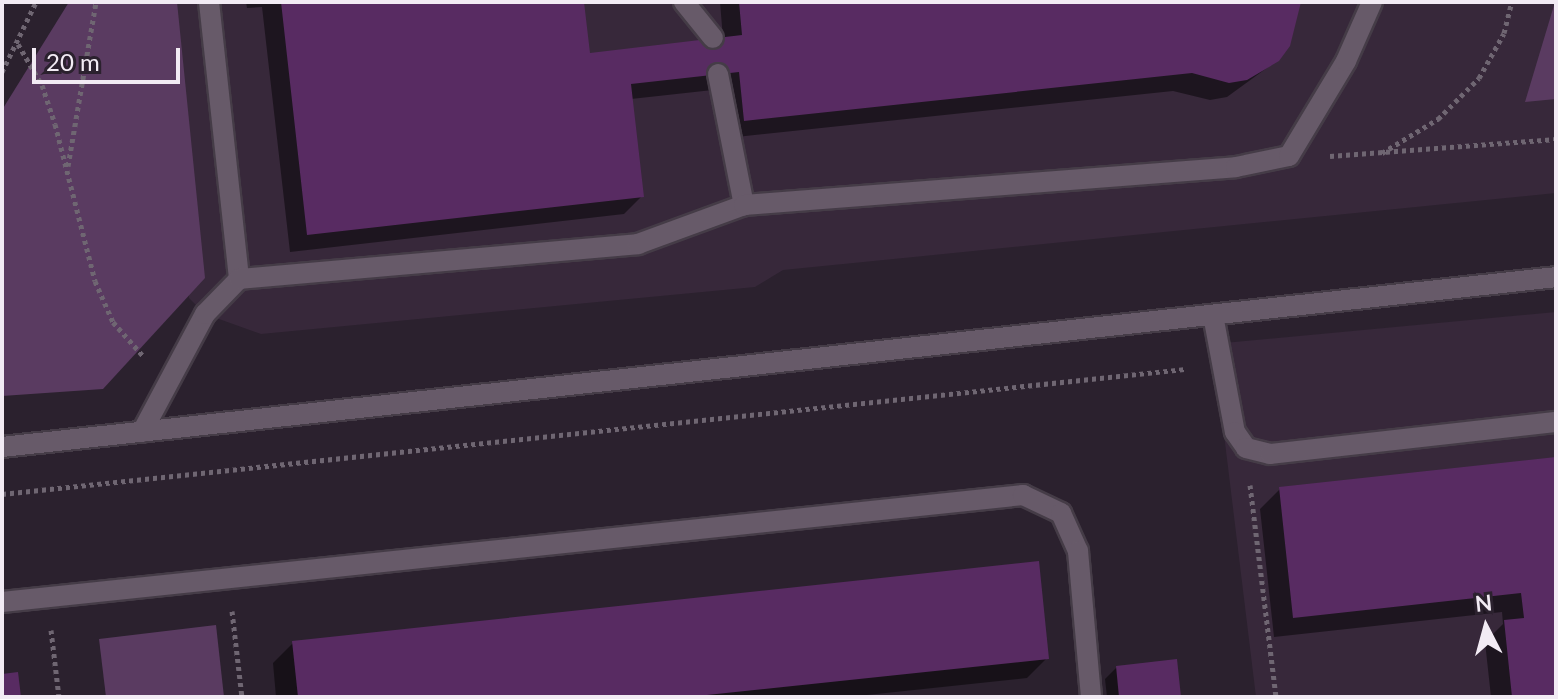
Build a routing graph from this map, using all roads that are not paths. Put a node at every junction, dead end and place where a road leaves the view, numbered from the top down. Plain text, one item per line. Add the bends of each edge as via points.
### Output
1 (209, 2) edge
2 (684, 2) edge
3 (1372, 2) edge
4 (713, 38) dead end
5 (718, 74) dead end
6 (744, 205) junction
7 (1556, 277) edge
8 (239, 279) junction
9 (1213, 315) junction
10 (1556, 422) edge
11 (142, 432) junction
12 (2, 447) edge
13 (2, 602) edge
14 (1091, 697) edge

1 - 8 lane
2 - 4 lane
3 - 6 lane via 1346,61 1289,156 1236,167
5 - 6 lane
6 - 8 lane via 638,244
7 - 9 lane
8 - 11 lane via 205,314
9 - 10 lane via 1218,365 1235,432 1246,448 1270,454
9 - 11 lane
11 - 12 lane
13 - 14 lane via 1023,495 1061,513 1078,551

